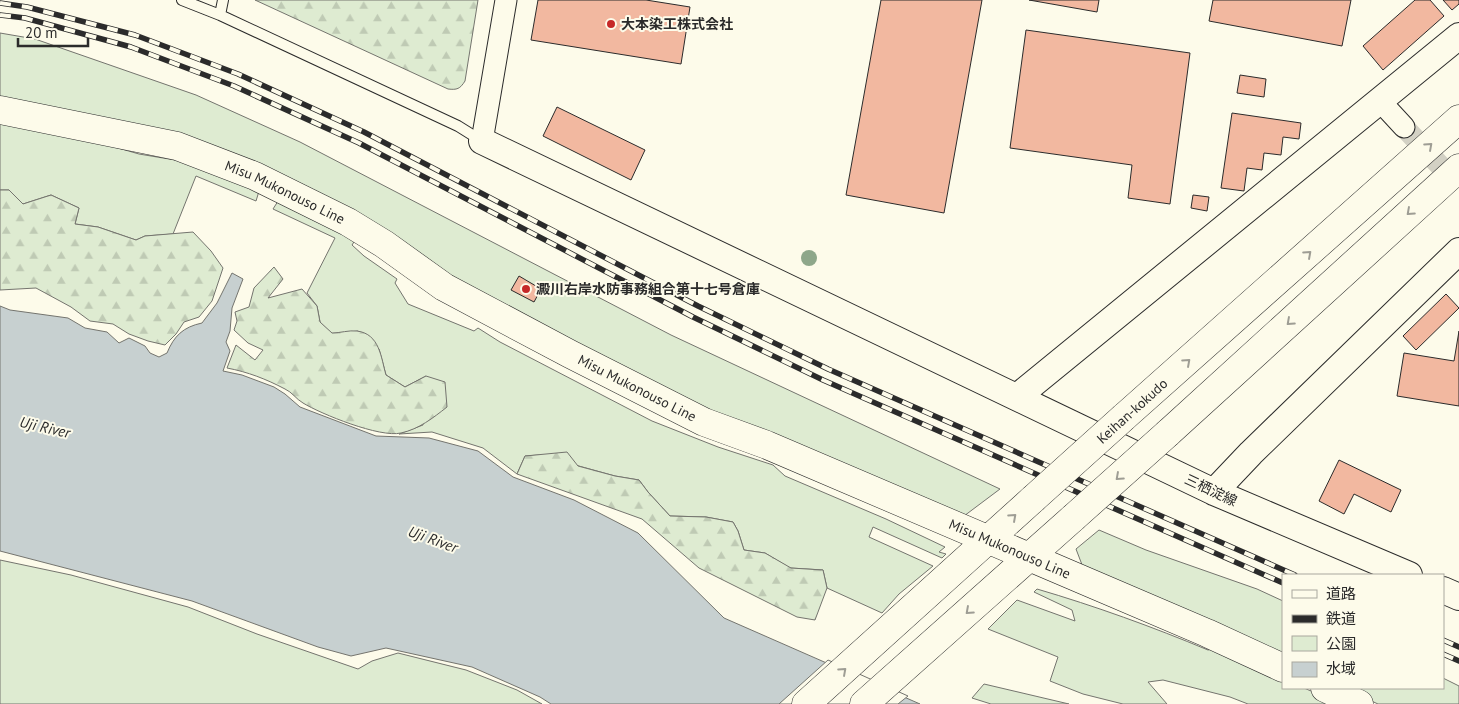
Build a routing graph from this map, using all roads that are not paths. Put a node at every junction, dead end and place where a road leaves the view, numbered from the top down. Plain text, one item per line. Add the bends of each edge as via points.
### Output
1 (182, 0) edge
2 (223, 0) edge
3 (506, 0) edge
4 (220, 15) junction
5 (1459, 36) edge
6 (1380, 101) junction
7 (0, 110) edge
8 (1459, 119) edge
9 (1404, 127) tunnel mouth
10 (482, 141) junction
11 (1459, 168) edge
12 (1459, 251) edge
13 (1017, 397) junction
14 (1214, 492) junction
15 (989, 540) junction
16 (1030, 557) junction
17 (1407, 574) edge
18 (1444, 590) edge
19 (1459, 597) edge
20 (1282, 668) edge
21 (1327, 689) edge
22 (806, 704) edge
23 (864, 704) edge
24 (1359, 704) edge

1 - 4 lane
2 - 4 lane
3 - 10 street
4 - 10 lane via 458,126
5 - 6 street
6 - 9 street
6 - 13 street
7 - 15 main road, Misu Mukonouso Line via 177,146 255,176 348,222 444,287 704,422 767,445
15 -> 8 main road, Keihan-kokudo, bridge
10 - 13 street, 三栖淀線
11 -> 16 main road, bridge
12 - 14 street
13 - 14 street, 三栖淀線
14 - 17 street, 三栖淀線
15 - 16 main road, Misu Mukonouso Line
22 -> 15 main road, Keihan-kokudo
16 - 20 main road, Misu Mukonouso Line
16 -> 23 main road
18 - 19 street
21 - 24 main road

